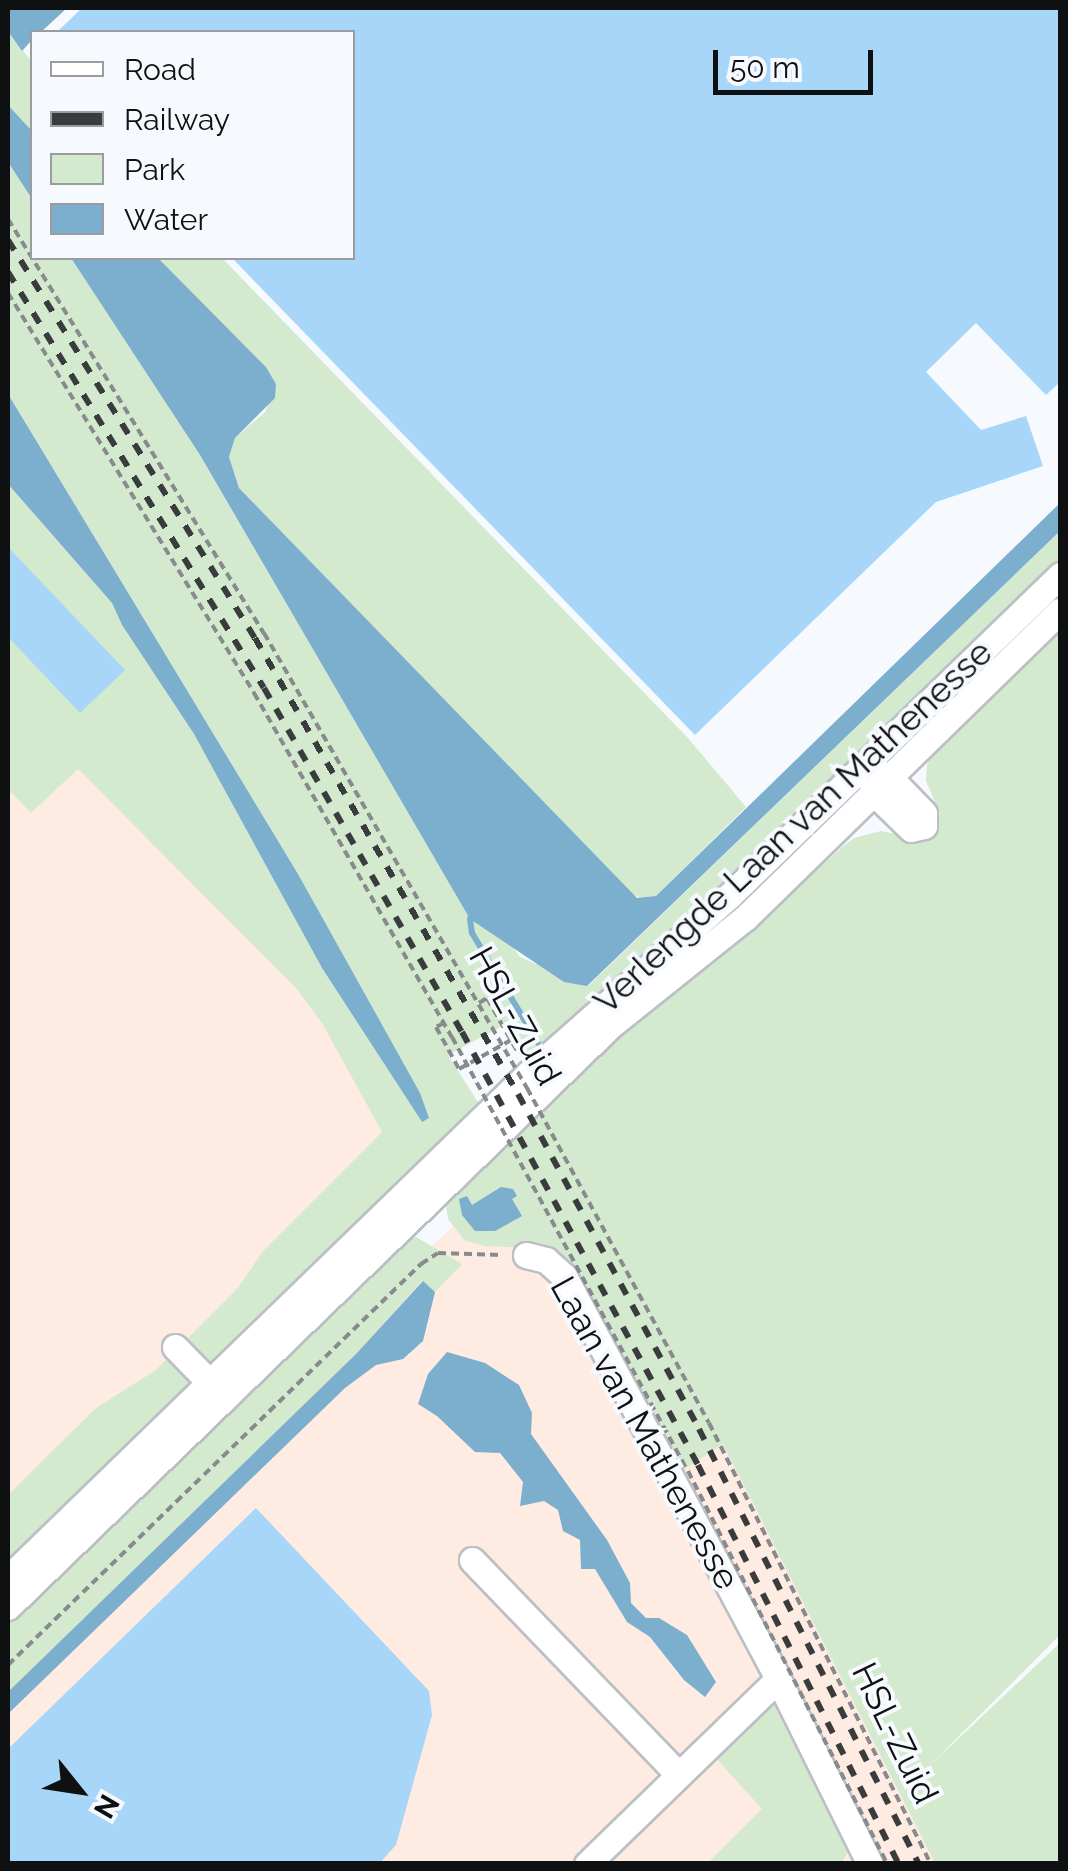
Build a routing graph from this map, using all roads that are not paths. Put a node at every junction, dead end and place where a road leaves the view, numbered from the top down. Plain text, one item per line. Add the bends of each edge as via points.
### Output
1 (1060, 576) edge
2 (1060, 611) edge
3 (864, 764) junction
4 (884, 786) junction
5 (526, 1255) road end
6 (175, 1346) dead end
7 (218, 1390) junction
8 (472, 1560) dead end
9 (8, 1578) edge
10 (8, 1607) edge
11 (778, 1679) junction
12 (679, 1774) junction
13 (869, 1863) edge
14 (588, 1864) edge

1 - 3 street, Verlengde Laan van Mathenesse
2 - 4 street
3 - 4 street
3 - 7 street, Verlengde Laan van Mathenesse via 730,895 582,1024
4 - 7 street via 745,918 610,1026
5 - 11 street, Laan van Mathenesse via 546,1260 564,1276
6 - 7 street
7 - 9 street
7 - 10 street
8 - 12 street
11 - 12 street
11 - 13 street, Laan van Mathenesse
12 - 14 street

